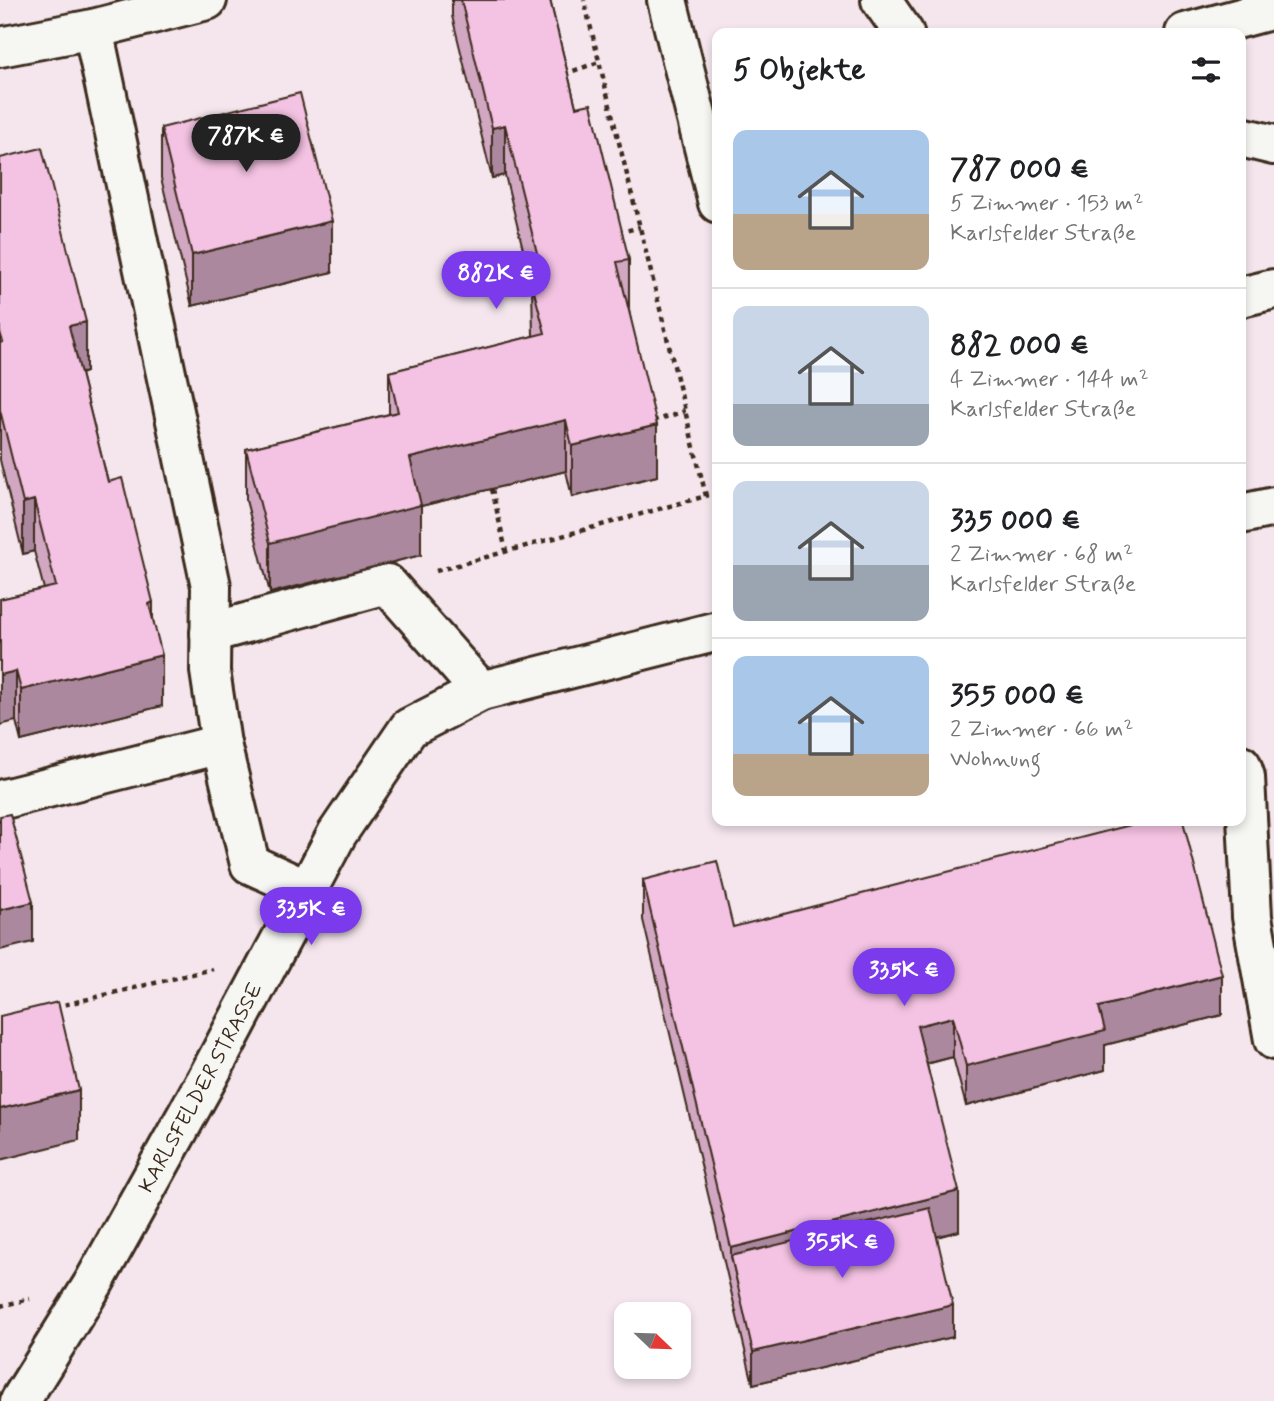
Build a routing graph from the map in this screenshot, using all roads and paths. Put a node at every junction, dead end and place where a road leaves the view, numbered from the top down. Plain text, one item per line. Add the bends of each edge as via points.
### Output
1 (207, 0) edge
2 (584, 0) edge
3 (667, 0) edge
4 (881, 0) edge
5 (1274, 9) edge
6 (901, 28) edge
7 (1204, 28) edge
8 (93, 29) junction
9 (0, 47) edge
10 (600, 62) junction
11 (556, 76) edge
12 (1246, 138) edge
13 (1274, 145) edge
14 (712, 178) edge
15 (640, 227) junction
16 (610, 235) edge
17 (1274, 289) edge
18 (1246, 295) edge
19 (685, 411) junction
20 (645, 424) edge
21 (492, 489) edge
22 (1274, 507) edge
23 (1246, 513) edge
24 (506, 551) junction
25 (387, 584) junction
26 (211, 633) junction
27 (712, 633) edge
28 (481, 691) junction
29 (221, 744) junction
30 (1253, 771) edge
31 (0, 800) edge
32 (307, 890) junction
33 (273, 956) junction
34 (1269, 981) edge
35 (54, 1007) edge
36 (1274, 1040) edge
37 (20, 1401) edge

1 - 8 street
2 - 10 path
3 - 14 street
4 - 6 street
5 - 7 street
8 - 9 street
8 - 26 street via 211,586
10 - 11 path
10 - 15 path
12 - 13 street
15 - 16 path
15 - 19 path
17 - 18 street
19 - 20 path
19 - 24 path via 706,496
21 - 24 path
22 - 23 street
24 - 25 path
25 - 26 street
25 - 28 street
26 - 29 street via 210,671
27 - 28 street, KARLSFELDER STRASSE
28 - 32 street, KARLSFELDER STRASSE via 409,728 337,834
29 - 31 street
29 - 32 street via 250,864
30 - 34 street via 1252,917
32 - 33 street, KARLSFELDER STRASSE
33 - 35 path
33 - 37 street, KARLSFELDER STRASSE via 93,1284
34 - 36 street

